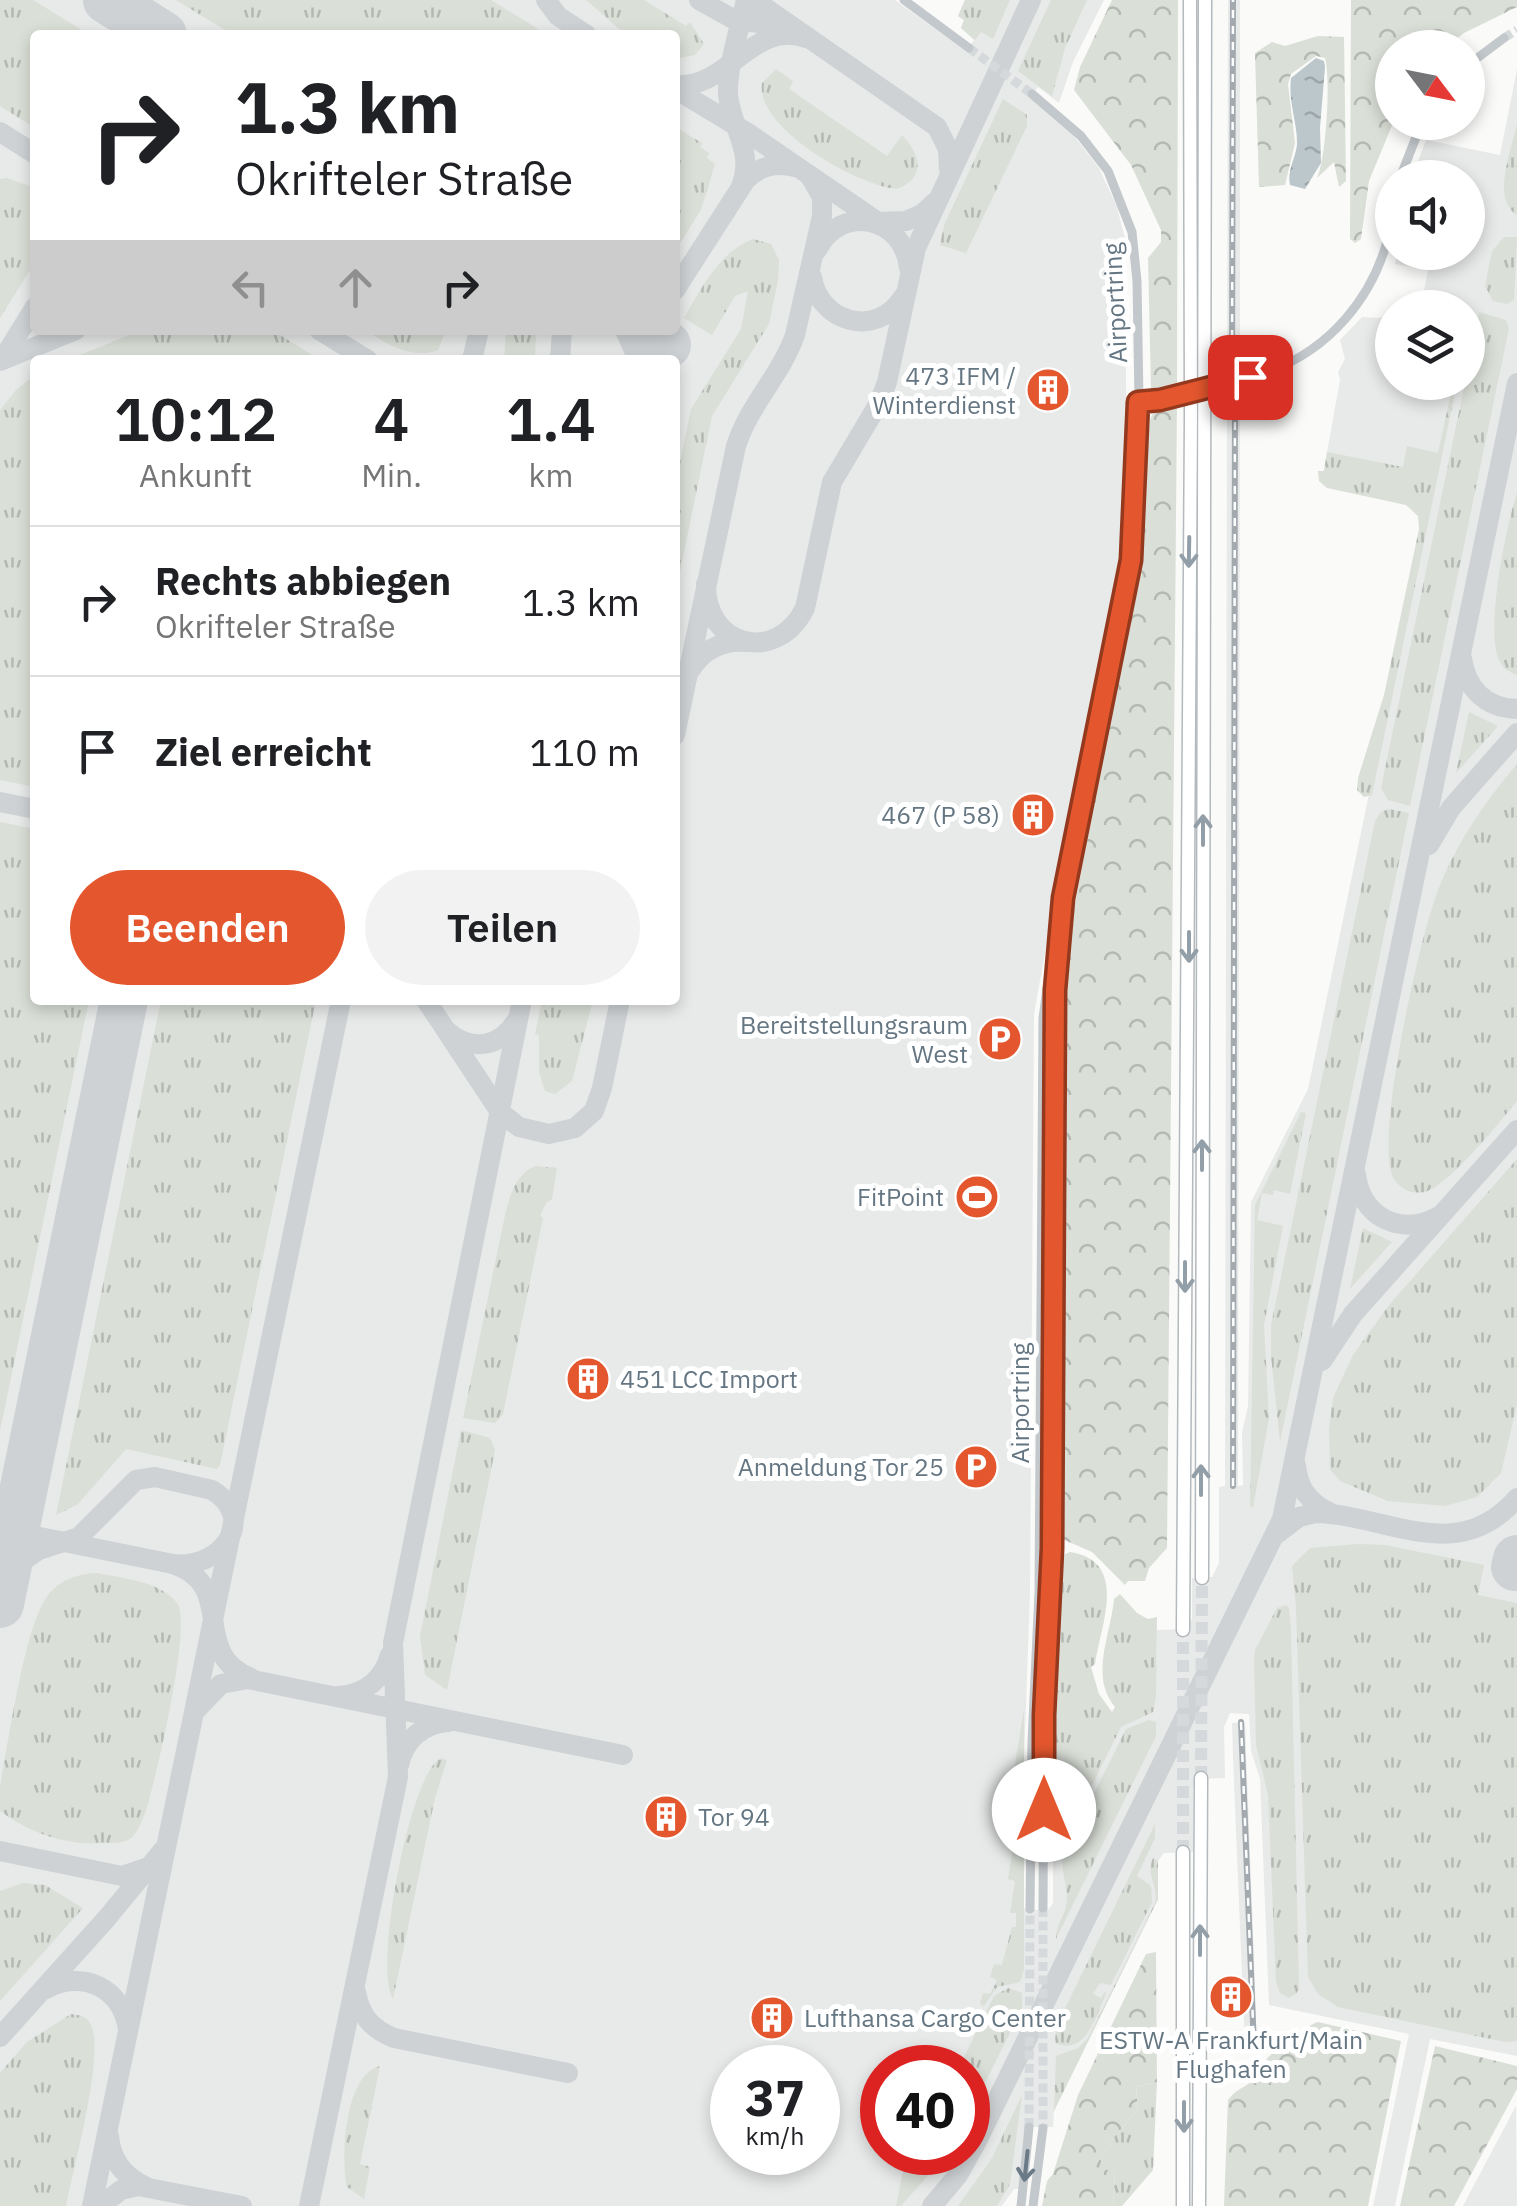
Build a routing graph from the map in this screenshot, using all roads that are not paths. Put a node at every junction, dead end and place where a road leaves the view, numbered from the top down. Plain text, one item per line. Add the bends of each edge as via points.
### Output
1 (904, 0) edge
2 (1190, 0) edge
3 (1205, 0) edge
4 (1504, 38) tunnel mouth
5 (969, 48) tunnel mouth
6 (1485, 53) edge
7 (1032, 94) tunnel mouth
8 (1377, 270) edge
9 (1138, 402) junction
10 (1063, 898) junction
11 (1202, 1578) tunnel mouth
12 (1184, 1630) tunnel mouth
13 (1201, 1778) tunnel mouth
14 (1183, 1852) tunnel mouth
15 (1030, 1908) tunnel mouth
16 (1043, 1908) tunnel mouth
17 (1030, 2127) tunnel mouth
18 (1043, 2128) tunnel mouth
19 (1184, 2154) junction
20 (1021, 2206) edge
21 (1033, 2206) edge
22 (1173, 2206) edge
23 (1183, 2206) edge
24 (1199, 2206) edge

1 - 5 street
2 -> 12 highway
11 -> 3 highway
4 - 6 street
7 - 9 street, Airportring via 1088,143 1124,206 1136,255
8 - 9 street, bridge via 1342,324 1295,360
9 - 10 street, Airportring via 1131,560
10 - 15 street, Airportring via 1042,1041
10 - 16 street, Airportring via 1055,990
24 -> 13 highway
14 -> 19 highway
17 -> 20 street
18 - 21 street
19 - 22 highway
19 - 23 highway

